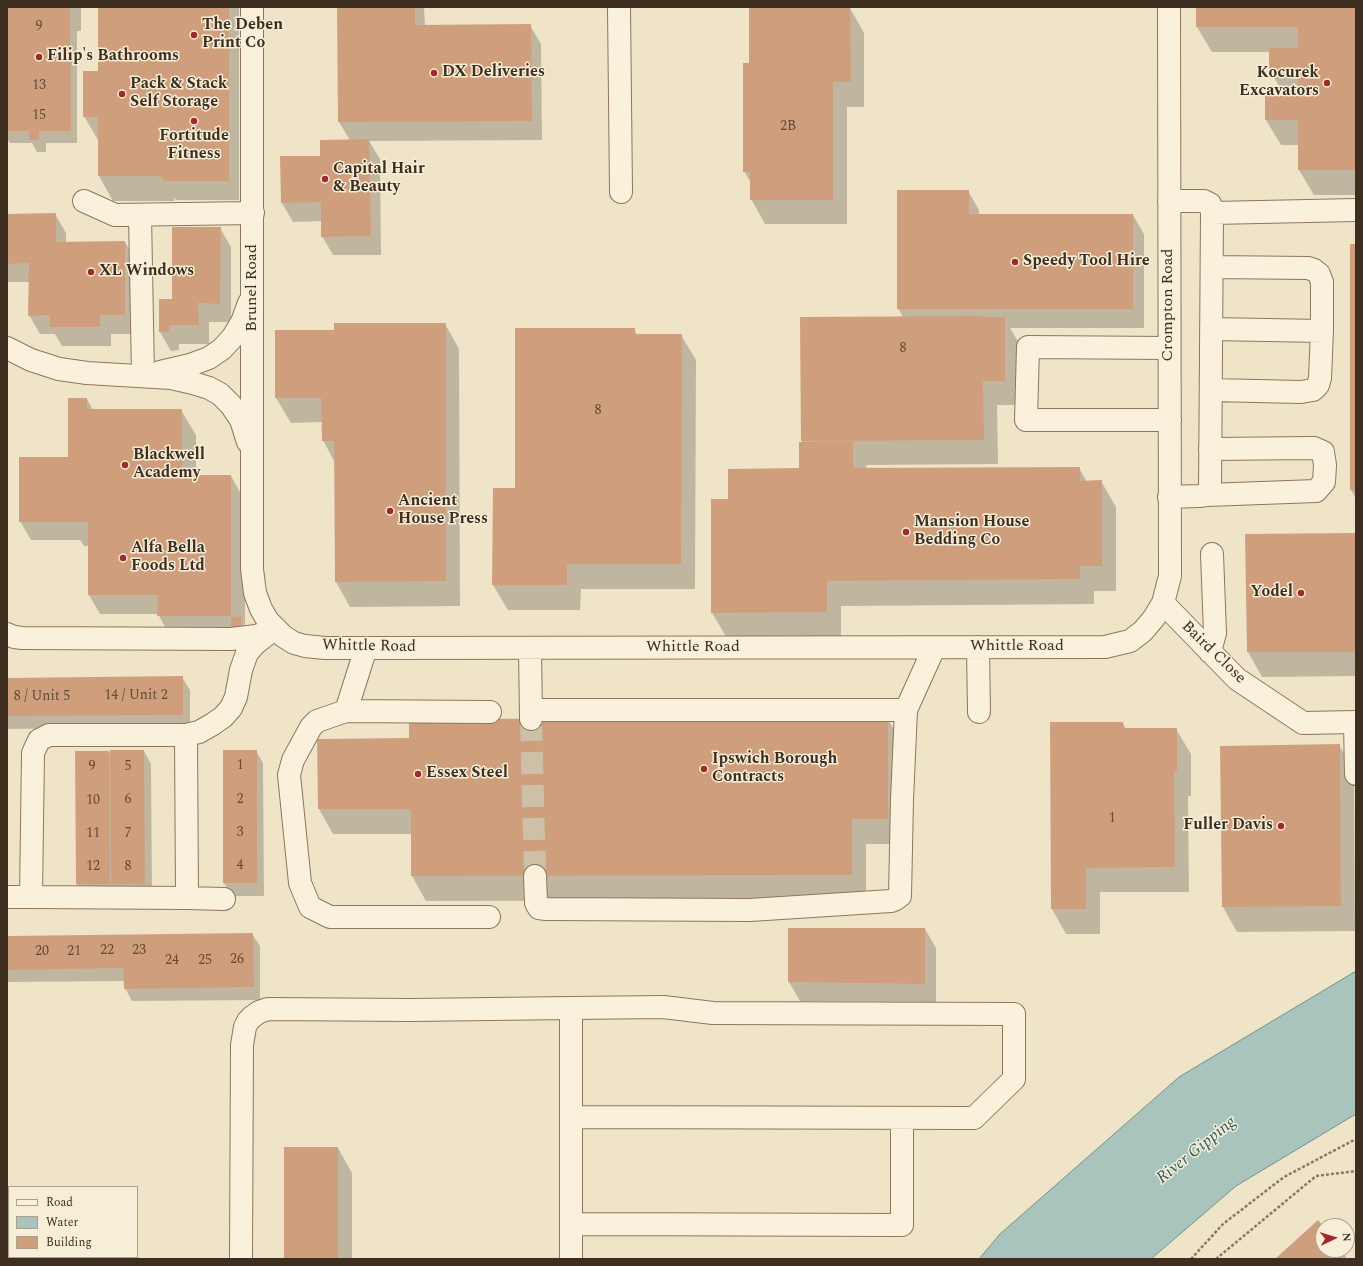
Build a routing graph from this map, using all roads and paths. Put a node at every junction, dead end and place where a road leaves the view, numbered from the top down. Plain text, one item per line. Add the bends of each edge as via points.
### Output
1 (252, 7) edge
2 (618, 7) edge
3 (1169, 7) edge
4 (621, 192) dead end
5 (84, 201) dead end
6 (1169, 201) junction
7 (1356, 210) edge
8 (253, 213) junction
9 (1212, 213) junction
10 (140, 215) junction
11 (1212, 267) junction
12 (253, 283) junction
13 (1211, 329) junction
14 (1322, 331) junction
15 (7, 348) edge
16 (1169, 348) junction
17 (143, 375) junction
18 (1211, 390) junction
19 (1170, 420) junction
20 (1210, 449) junction
21 (252, 465) junction
22 (1207, 495) junction
23 (1169, 497) junction
24 (1212, 554) dead end
25 (252, 569) joint
26 (1163, 603) junction
27 (274, 629) junction
28 (7, 634) edge
29 (978, 647) junction
30 (366, 648) junction
31 (530, 648) junction
32 (934, 648) junction
33 (1210, 652) junction
34 (906, 710) junction
35 (346, 711) junction
36 (490, 712) dead end
37 (979, 712) dead end
38 (1355, 722) edge
39 (186, 735) junction
40 (1356, 774) edge
41 (535, 876) tunnel mouth
42 (7, 897) edge
43 (31, 897) junction
44 (187, 898) junction
45 (224, 898) dead end
46 (489, 917) dead end
47 (571, 1008) junction
48 (571, 1117) junction
49 (902, 1118) junction
50 (1356, 1140) edge
51 (1356, 1171) edge
52 (570, 1224) junction
53 (241, 1259) edge
54 (571, 1259) edge
55 (1191, 1259) edge
56 (1216, 1259) edge

1 - 8 street, Brunel Road
2 - 4 street
3 - 6 street, Crompton Road
5 - 10 street via 115,215
6 - 9 street via 1204,201 1210,204
6 - 16 street, Crompton Road
7 - 9 street
8 - 10 street
8 - 12 street, Brunel Road
9 - 11 street
10 - 17 street
11 - 13 street
11 - 14 street via 1314,270 1322,282
12 - 17 street via 242,322 222,349 209,358 190,365
12 - 21 street, Brunel Road
13 - 14 street
13 - 18 street
14 - 18 street via 1320,378 1313,390
15 - 17 street via 31,360 59,369
16 - 19 street, Crompton Road
16 - 19 street via 1028,347 1026,420
17 - 21 street via 193,382 220,394 241,420 248,437
18 - 20 street
19 - 23 street, Crompton Road
20 - 22 street via 1210,491
20 - 22 street via 1314,448 1323,452 1324,482 1316,491
21 - 25 street, Brunel Road
22 - 23 street
23 - 26 street, Crompton Road via 1170,576
24 - 33 street via 1215,633
25 - 27 street, Whittle Road via 255,593 261,609
26 - 29 street, Whittle Road via 1143,632 1117,645
26 - 33 street, Baird Close
27 - 28 street via 256,636 231,639 22,638
27 - 30 street, Whittle Road via 305,646
27 - 39 street via 247,653 236,698 231,708 213,724 199,732
29 - 32 street, Whittle Road
29 - 37 street
30 - 31 street, Whittle Road
30 - 35 street
31 - 32 street, Whittle Road
31 - 34 street via 531,715
32 - 34 street
33 - 38 street, Baird Close via 1237,679 1303,723
34 - 41 street via 900,896 896,899 750,910 546,909 539,908 536,903
35 - 36 street
35 - 46 street via 317,721 293,760 288,775 300,882 310,907 330,917
38 - 40 street
39 - 43 street via 49,735 39,740 33,753
39 - 44 street
42 - 43 street
43 - 44 street
44 - 45 street
47 - 48 street
47 - 49 street via 663,1007 713,1013 1014,1014 1014,1079 974,1118
47 - 53 street via 268,1009 258,1012 248,1021 242,1045
48 - 49 street
48 - 52 street
49 - 52 street via 902,1225
50 - 55 path via 1284,1177 1223,1224
51 - 56 path via 1316,1176
52 - 54 street

